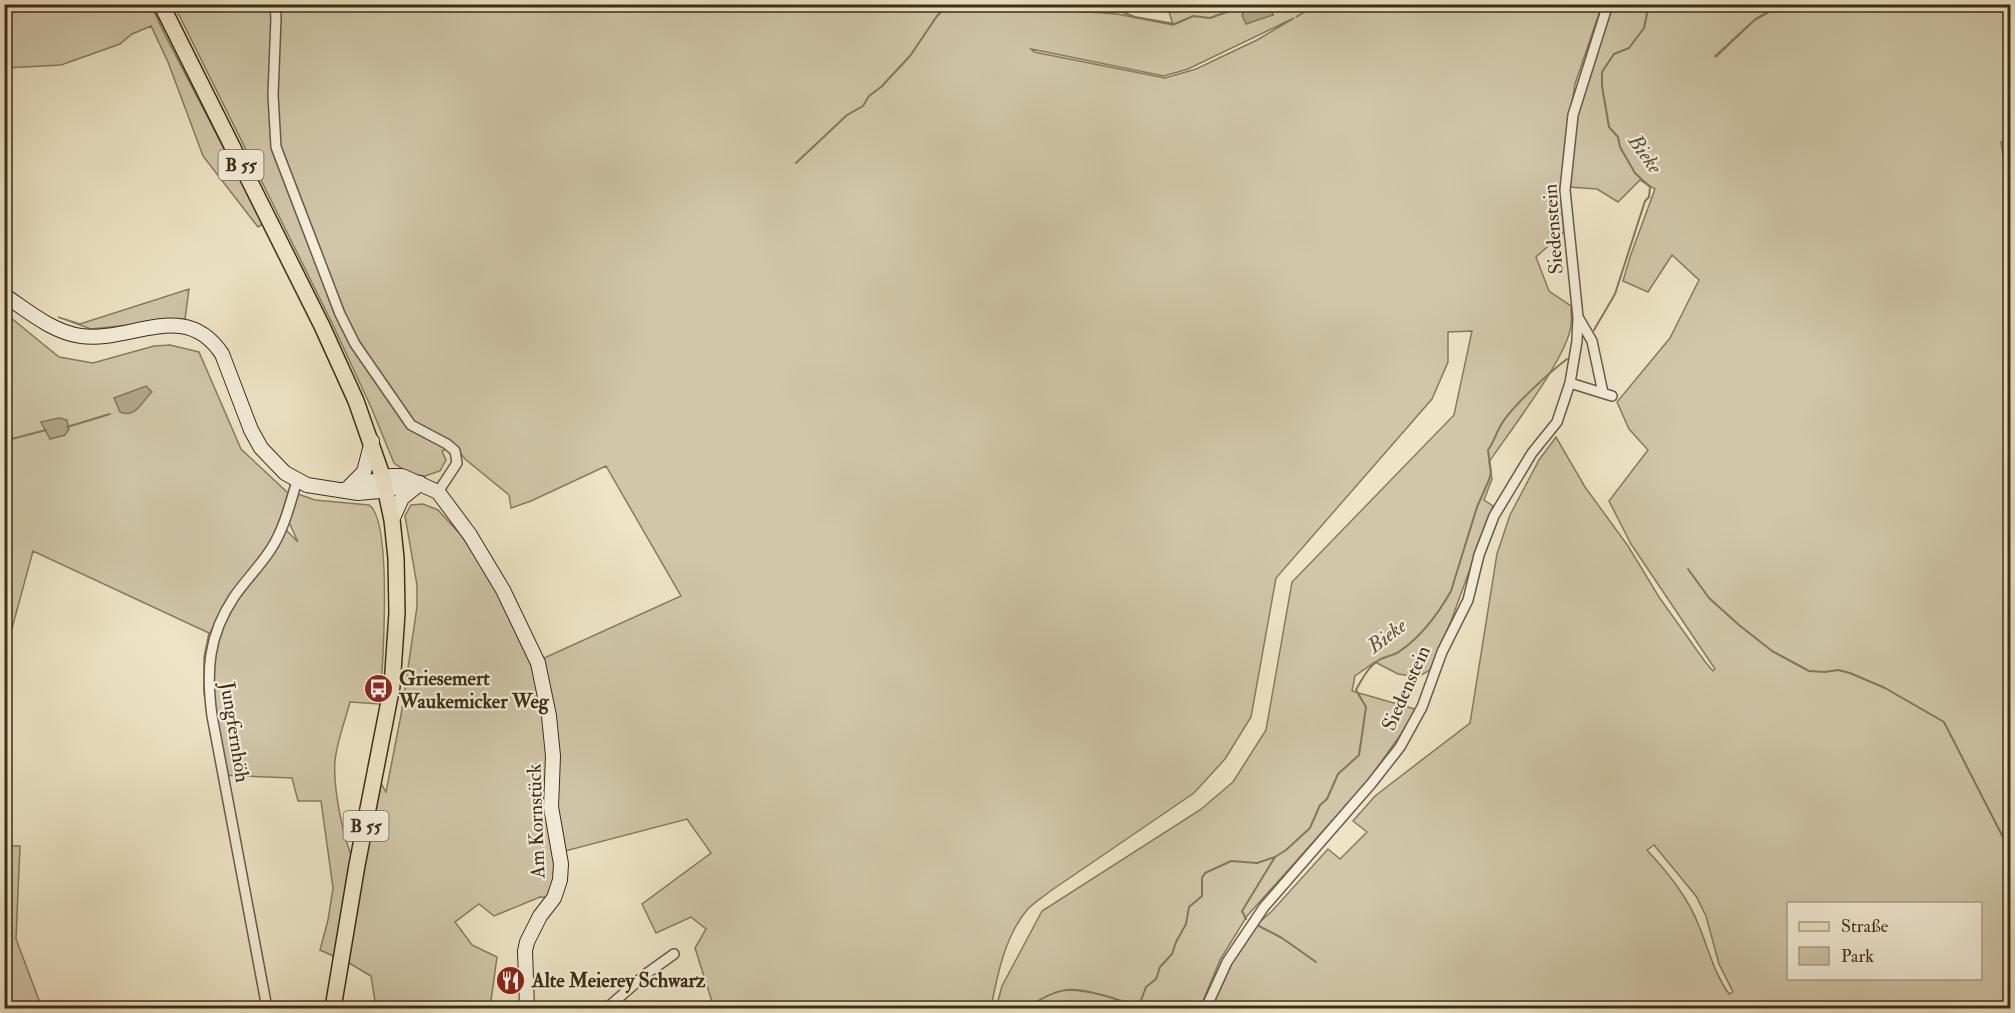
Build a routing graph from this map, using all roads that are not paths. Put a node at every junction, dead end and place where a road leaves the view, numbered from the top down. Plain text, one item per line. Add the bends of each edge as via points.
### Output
1 (161, 4) edge
2 (275, 4) edge
3 (1608, 4) edge
4 (4, 295) edge
5 (1578, 317) junction
6 (1570, 383) junction
7 (372, 441) junction
8 (297, 481) junction
9 (420, 483) junction
10 (385, 484) junction
11 (343, 490) junction
12 (438, 492) junction
13 (392, 520) junction
14 (674, 954) dead end
15 (267, 1008) edge
16 (333, 1008) edge
17 (528, 1008) edge
18 (607, 1008) edge
19 (1206, 1008) edge

1 - 7 main road, B 55 via 322,326
2 - 12 street via 276,147 355,344 411,425 455,451 457,463
3 - 5 street, Siedenstein via 1573,115 1565,190
4 - 8 street via 50,325 80,336 171,325 204,334 222,354 261,447
5 - 6 street, Siedenstein
5 - 6 street via 1592,341 1607,395
6 - 19 street, Siedenstein via 1557,422 1532,453 1494,516 1468,600 1442,652 1418,716 1400,747 1258,916 1227,962
7 - 10 main road, B 55
7 - 11 street via 364,472
8 - 11 street
8 - 15 street, Jungfernhöh via 274,543 222,620 210,654 208,674 212,716
9 - 10 street, Am Kornstück via 402,476
9 - 12 street, Am Kornstück
9 - 13 street via 402,498
10 - 11 street
10 - 13 main road, B 55
12 - 17 street, Am Kornstück via 470,535 517,617 538,663 549,716 553,756 551,807 561,852 560,880 554,898 527,942
13 - 16 main road, B 55 via 397,613 392,686
14 - 18 street

